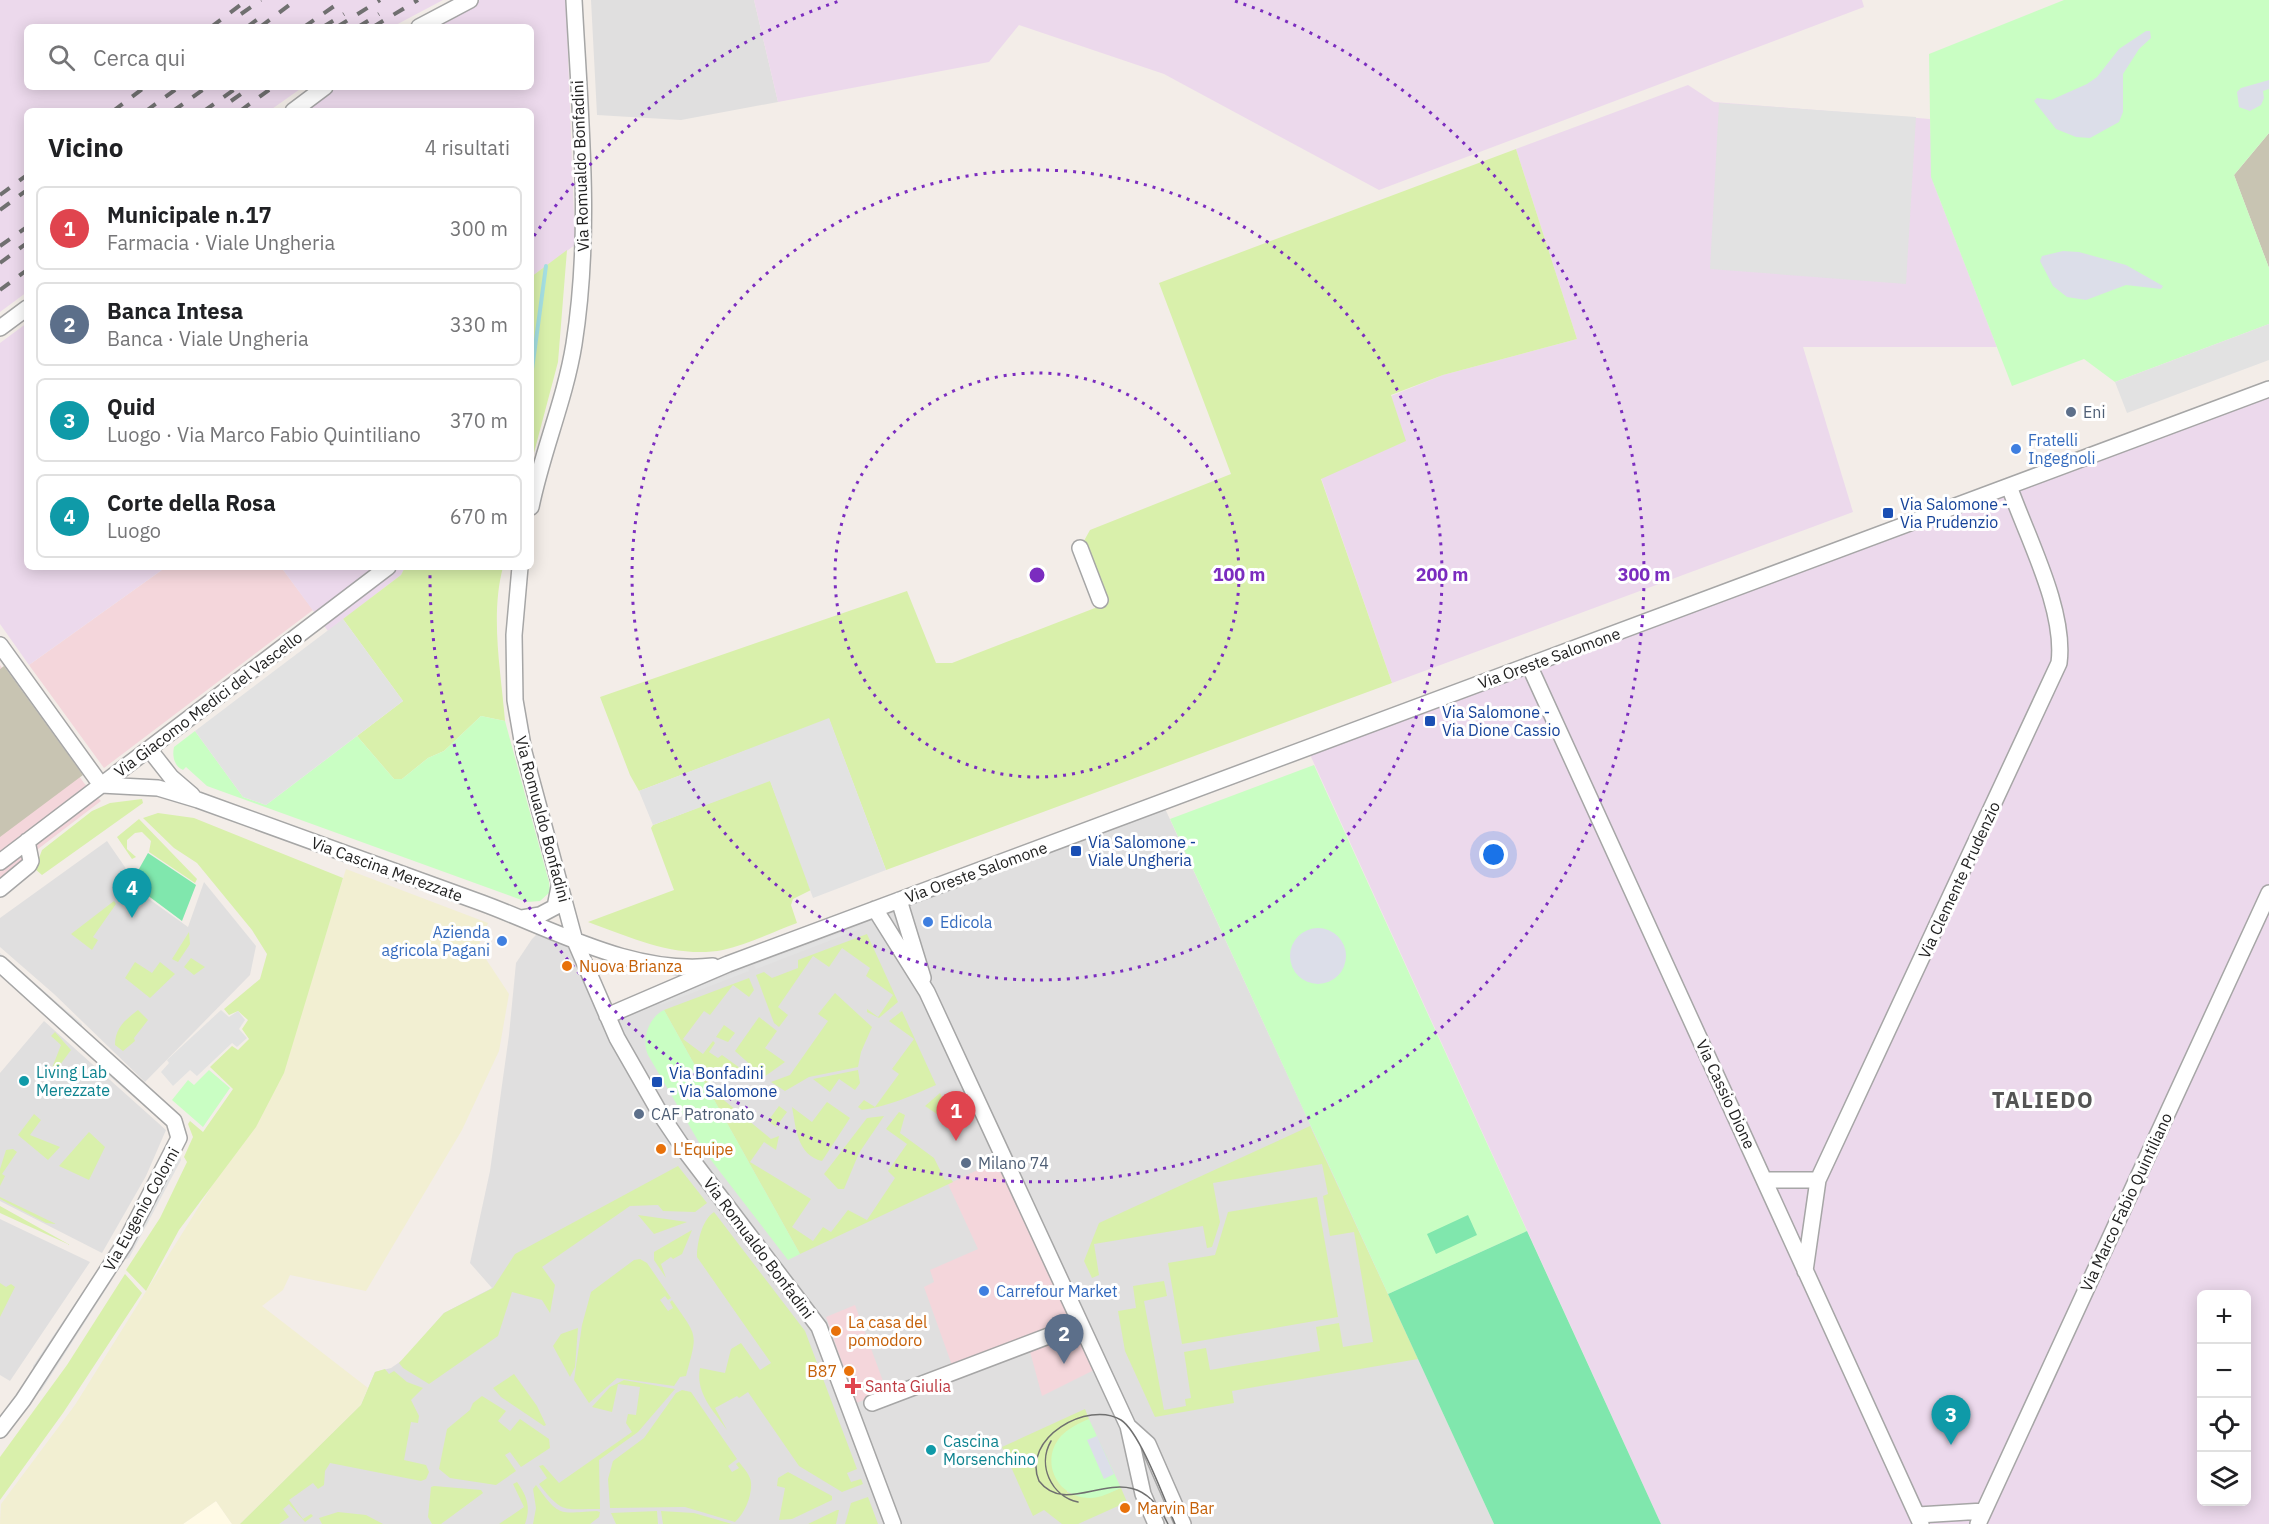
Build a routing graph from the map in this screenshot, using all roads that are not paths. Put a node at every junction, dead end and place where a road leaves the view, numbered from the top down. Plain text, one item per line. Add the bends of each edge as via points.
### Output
1 (470, 0) edge
2 (574, 0) edge
3 (425, 24) edge
4 (321, 90) edge
5 (297, 108) edge
6 (24, 310) edge
7 (0, 328) edge
8 (2269, 389) edge
9 (2009, 486) junction
10 (534, 496) edge
11 (1080, 548) dead end
12 (384, 570) edge
13 (520, 570) edge
14 (1100, 600) dead end
15 (0, 645) edge
16 (1529, 665) junction
17 (149, 749) junction
18 (101, 785) junction
19 (198, 800) junction
20 (27, 842) junction
21 (0, 862) edge
22 (560, 884) junction
23 (0, 889) edge
24 (2269, 893) edge
25 (899, 900) junction
26 (875, 909) junction
27 (522, 918) junction
28 (575, 941) junction
29 (0, 964) edge
30 (728, 964) junction
31 (927, 992) junction
32 (607, 1016) junction
33 (1766, 1180) junction
34 (1818, 1180) junction
35 (1805, 1271) junction
36 (1080, 1324) junction
37 (872, 1402) dead end
38 (1128, 1426) junction
39 (0, 1430) edge
40 (1981, 1518) edge
41 (1920, 1519) edge
42 (893, 1524) edge
43 (1156, 1524) edge
44 (1183, 1524) edge

1 - 3 street
2 - 10 street, Via Romualdo Bonfadini via 584,192 583,266 568,370
4 - 5 street
6 - 7 street
8 - 9 street, Via Oreste Salomone
9 - 16 street, Via Oreste Salomone
9 - 34 street, Via Clemente Prudenzio via 2056,612 2061,641 2059,663
11 - 14 street
12 - 17 street, Via Giacomo Medici del Vascello
13 - 22 street, Via Romualdo Bonfadini via 514,635 516,700 524,752
15 - 18 street
16 - 25 street, Via Oreste Salomone
16 - 33 street, Via Cassio Dione
17 - 18 street, Via Giacomo Medici del Vascello
17 - 19 street via 171,777
18 - 19 street, Via Cascina Merezzate via 158,788
18 - 20 street, Via Giacomo Medici del Vascello
19 - 27 street, Via Cascina Merezzate
20 - 21 street, Via Giacomo Medici del Vascello
20 - 23 street via 31,861
22 - 27 street via 555,907
22 - 28 street, Via Romualdo Bonfadini
24 - 40 street, Via Marco Fabio Quintiliano
25 - 26 street, Via Oreste Salomone
25 - 31 street
26 - 30 street, Via Oreste Salomone
26 - 31 street
27 - 28 street, Via Cascina Merezzate
28 - 30 street, Via Cascina Merezzate via 665,966
28 - 32 street, Via Romualdo Bonfadini
29 - 39 street, Via Eugenio Colorni via 174,1121 179,1138 125,1244 24,1400
30 - 32 street
31 - 36 street
32 - 42 street, Via Romualdo Bonfadini via 629,1060 686,1152 819,1327
33 - 34 street
33 - 35 street, Via Cassio Dione
34 - 35 street, Via Clemente Prudenzio
35 - 41 street, Via Cassio Dione
36 - 37 street
36 - 38 street
38 - 43 street via 1143,1494
38 - 44 street via 1148,1444
40 - 41 street, Via Marco Fabio Quintiliano

